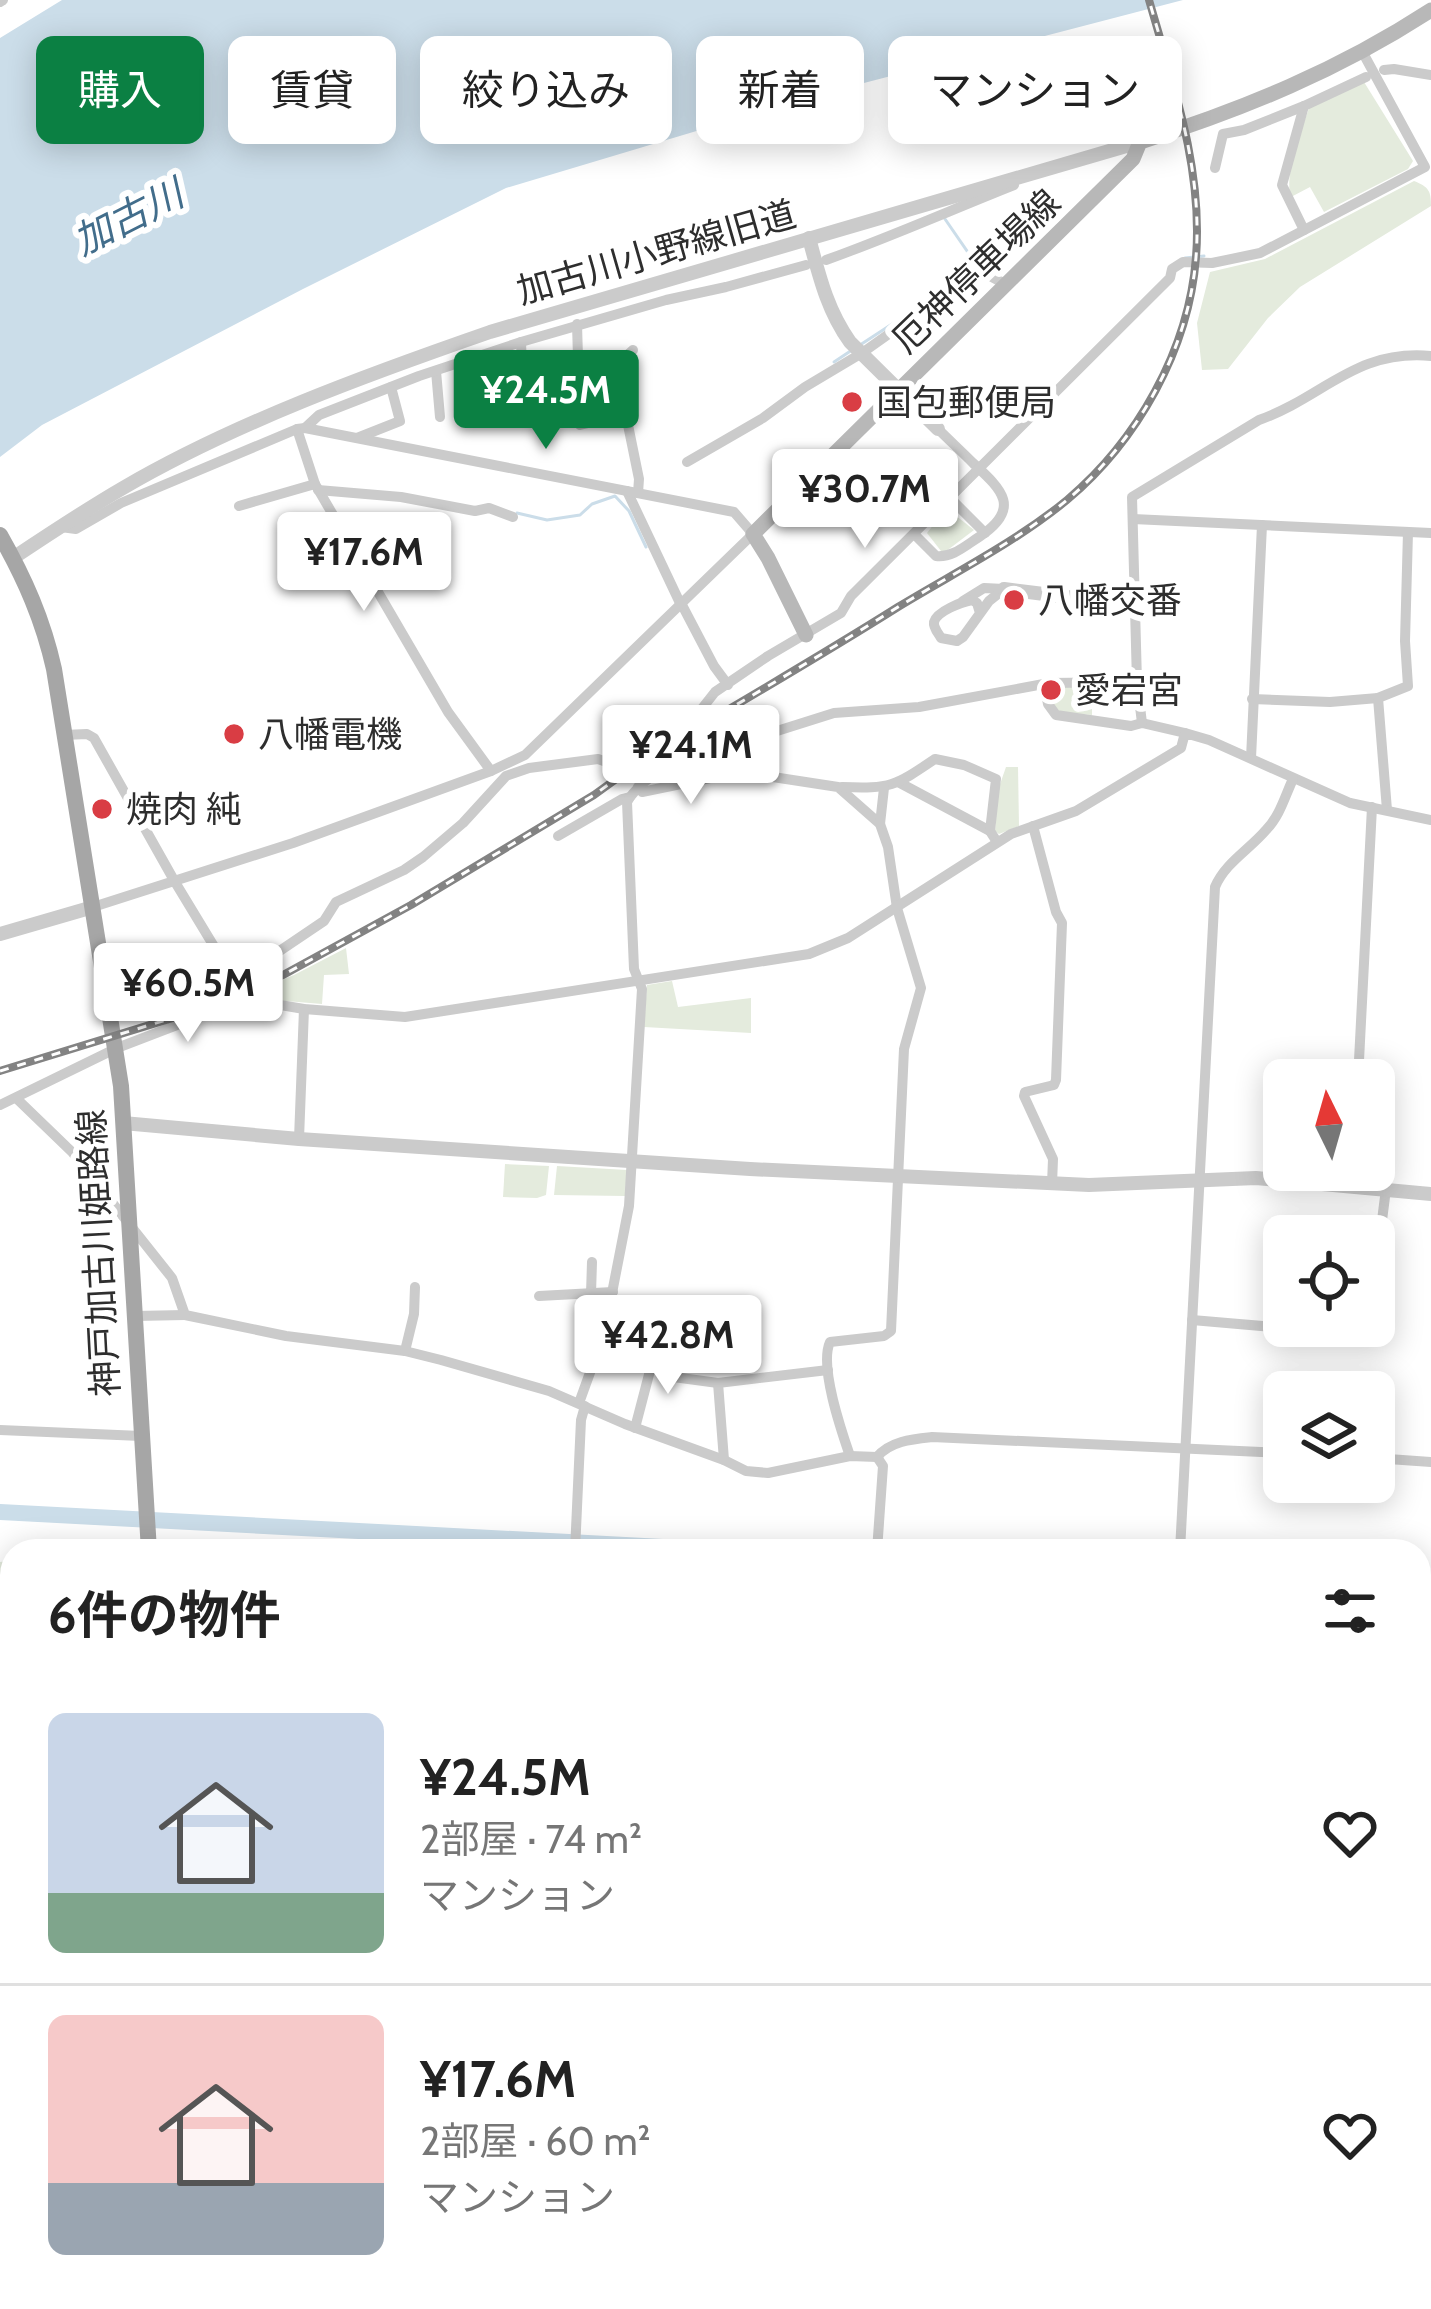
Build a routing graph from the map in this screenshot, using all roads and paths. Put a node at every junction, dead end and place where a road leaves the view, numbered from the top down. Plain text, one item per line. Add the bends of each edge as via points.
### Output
1 (1431, 10) edge
2 (1363, 53) junction
3 (1384, 70) dead end
4 (1431, 75) edge
5 (1366, 77) dead end
6 (1304, 106) junction
7 (1182, 128) edge
8 (1133, 144) edge
9 (1139, 144) edge
10 (1215, 168) dead end
11 (1429, 168) edge
12 (1025, 175) junction
13 (1304, 230) junction
14 (808, 238) junction
15 (826, 260) dead end
16 (806, 265) dead end
17 (1005, 284) junction
18 (577, 324) junction
19 (520, 342) junction
20 (633, 350) dead end
21 (862, 353) junction
22 (1431, 356) edge
23 (436, 370) junction
24 (391, 387) junction
25 (898, 389) junction
26 (523, 392) dead end
27 (627, 414) junction
28 (440, 417) dead end
29 (301, 428) junction
30 (938, 429) joint
31 (357, 438) junction
32 (687, 461) dead end
33 (978, 468) junction
34 (316, 487) junction
35 (632, 492) junction
36 (950, 498) junction
37 (239, 506) dead end
38 (513, 517) dead end
39 (1132, 520) junction
40 (1262, 526) junction
41 (61, 527) junction
42 (1408, 532) junction
43 (985, 533) junction
44 (1431, 533) edge
45 (753, 534) junction
46 (915, 536) junction
47 (4, 550) edge
48 (1004, 589) junction
49 (1136, 600) junction
50 (961, 602) junction
51 (681, 603) junction
52 (980, 613) junction
53 (806, 635) junction
54 (1137, 682) junction
55 (1044, 683) junction
56 (728, 685) junction
57 (1378, 698) junction
58 (1252, 699) junction
59 (1142, 723) junction
60 (1185, 733) junction
61 (64, 735) junction
62 (770, 736) junction
63 (1251, 758) junction
64 (674, 764) junction
65 (500, 771) junction
66 (773, 777) junction
67 (1293, 778) junction
68 (900, 783) junction
69 (682, 784) junction
70 (838, 787) junction
71 (884, 788) junction
72 (634, 792) junction
73 (1372, 808) junction
74 (1387, 810) junction
75 (1431, 820) edge
76 (880, 824) junction
77 (1033, 826) junction
78 (558, 836) dead end
79 (993, 836) junction
80 (175, 882) junction
81 (93, 907) junction
82 (897, 908) junction
83 (0, 934) edge
84 (638, 980) junction
85 (304, 1010) junction
86 (117, 1048) junction
87 (1359, 1059) edge
88 (16, 1098) junction
89 (0, 1106) edge
90 (124, 1123) junction
91 (299, 1139) junction
92 (632, 1162) junction
93 (898, 1176) junction
94 (1263, 1178) edge
95 (1199, 1179) junction
96 (1052, 1184) junction
97 (1395, 1190) edge
98 (1431, 1193) edge
99 (129, 1226) junction
100 (592, 1262) dead end
101 (416, 1287) dead end
102 (613, 1292) junction
103 (591, 1294) junction
104 (539, 1296) dead end
105 (185, 1315) junction
106 (135, 1316) junction
107 (1192, 1320) junction
108 (1263, 1326) edge
109 (664, 1342) dead end
110 (405, 1351) junction
111 (828, 1370) junction
112 (675, 1380) dead end
113 (718, 1382) junction
114 (582, 1404) junction
115 (635, 1428) junction
116 (0, 1430) edge
117 (141, 1436) junction
118 (1186, 1448) junction
119 (1263, 1452) edge
120 (850, 1456) junction
121 (877, 1456) junction
122 (1395, 1459) edge
123 (724, 1460) junction
124 (1431, 1462) edge
125 (149, 1539) edge
126 (576, 1539) edge
127 (878, 1539) edge
128 (1181, 1539) edge

1 - 2 main road
2 - 7 main road
2 - 11 street
3 - 4 street
5 - 6 street
6 - 10 street via 1223,134
6 - 13 street via 1282,185
8 - 12 street, 加古川小野線旧道
9 - 17 main road, 厄神停車場線
11 - 13 street
12 - 14 street, 加古川小野線旧道
12 - 15 street
13 - 33 street via 1260,253 1172,269
14 - 21 street via 831,311
14 - 41 street, 加古川小野線旧道 via 390,367 213,442
16 - 18 street
17 - 21 street via 979,270
17 - 25 main road, 厄神停車場線
18 - 19 street
18 - 27 street via 580,425
19 - 23 street
19 - 26 street
20 - 27 street via 618,368
21 - 25 street
21 - 32 street
22 - 39 street via 1372,361 1259,420 1132,497
23 - 24 street
23 - 28 street
24 - 29 street
24 - 31 street via 400,422
25 - 30 street
25 - 45 main road, 厄神停車場線
27 - 35 street via 639,478
29 - 31 street
29 - 34 street
29 - 41 street via 121,503 76,530
30 - 33 street
31 - 35 street
33 - 36 street
33 - 43 street via 1002,500 1001,516
34 - 37 street
34 - 38 street
34 - 65 street via 448,712
35 - 45 street via 734,512
35 - 51 street
36 - 43 street
36 - 46 street
39 - 40 street
39 - 49 street
40 - 42 street
40 - 58 street
41 - 47 street, 加古川小野線旧道
42 - 44 street
42 - 57 street via 1408,686
43 - 46 street via 943,558
45 - 51 street
45 - 53 main road
46 - 53 street via 841,613
47 - 61 main road, 神戸加古川姫路線 via 44,627
48 - 49 street
48 - 50 street via 984,588
48 - 52 street
49 - 54 street
50 - 52 street via 976,603
50 - 52 street via 936,618 941,638 957,641
51 - 56 street
51 - 65 street
53 - 56 street
54 - 55 street
54 - 59 street
55 - 59 street via 1056,715
55 - 62 street via 919,707 834,713
56 - 65 street via 689,725 618,766 598,759
57 - 58 street
57 - 74 street
58 - 63 street
59 - 60 street
60 - 63 street
60 - 77 street via 1181,748 1124,783
61 - 80 street via 94,738
61 - 81 main road, 神戸加古川姫路線
62 - 64 street via 728,741
62 - 66 street
63 - 67 street
64 - 69 street
64 - 72 street
65 - 80 street
65 - 80 street via 463,823 423,857 336,902 324,920 235,981
66 - 69 street via 752,770
66 - 70 street
67 - 73 street
67 - 95 street via 1276,818 1215,887
68 - 71 street
68 - 79 street
68 - 79 street via 935,759 996,779
69 - 72 street
70 - 71 street
70 - 76 street
71 - 76 street
72 - 78 street
72 - 84 street via 627,802
73 - 74 street
73 - 87 street
74 - 75 street
76 - 82 street
77 - 79 street
77 - 96 street via 1062,923 1056,1080 1024,1096 1053,1159
79 - 82 street
80 - 81 street
81 - 83 street
81 - 86 main road, 神戸加古川姫路線
82 - 84 street via 809,954
82 - 93 street via 921,988 904,1049
84 - 85 street via 405,1017
84 - 92 street
85 - 86 street via 245,999
85 - 91 street
86 - 88 street
86 - 90 main road, 神戸加古川姫路線
88 - 89 street
88 - 99 street via 72,1152
90 - 91 street
90 - 99 main road, 神戸加古川姫路線
91 - 92 street
92 - 93 street
92 - 102 street
93 - 96 street
93 - 111 street via 890,1331 830,1342
94 - 95 street
95 - 96 street
95 - 107 street
97 - 98 street
99 - 105 street via 172,1278
99 - 106 main road, 神戸加古川姫路線
100 - 103 street
101 - 110 street
102 - 103 street
102 - 114 street
103 - 104 street
105 - 106 street
105 - 110 street
106 - 117 main road, 神戸加古川姫路線
107 - 108 street
107 - 118 street
109 - 115 street
110 - 114 street
111 - 113 street
111 - 120 street
112 - 113 street
113 - 123 street
114 - 115 street
114 - 126 street
115 - 123 street
116 - 117 street
117 - 125 main road, 神戸加古川姫路線
118 - 119 street
118 - 121 street via 932,1437
118 - 128 street
120 - 121 street
120 - 123 street via 768,1473
121 - 127 street
122 - 124 street

